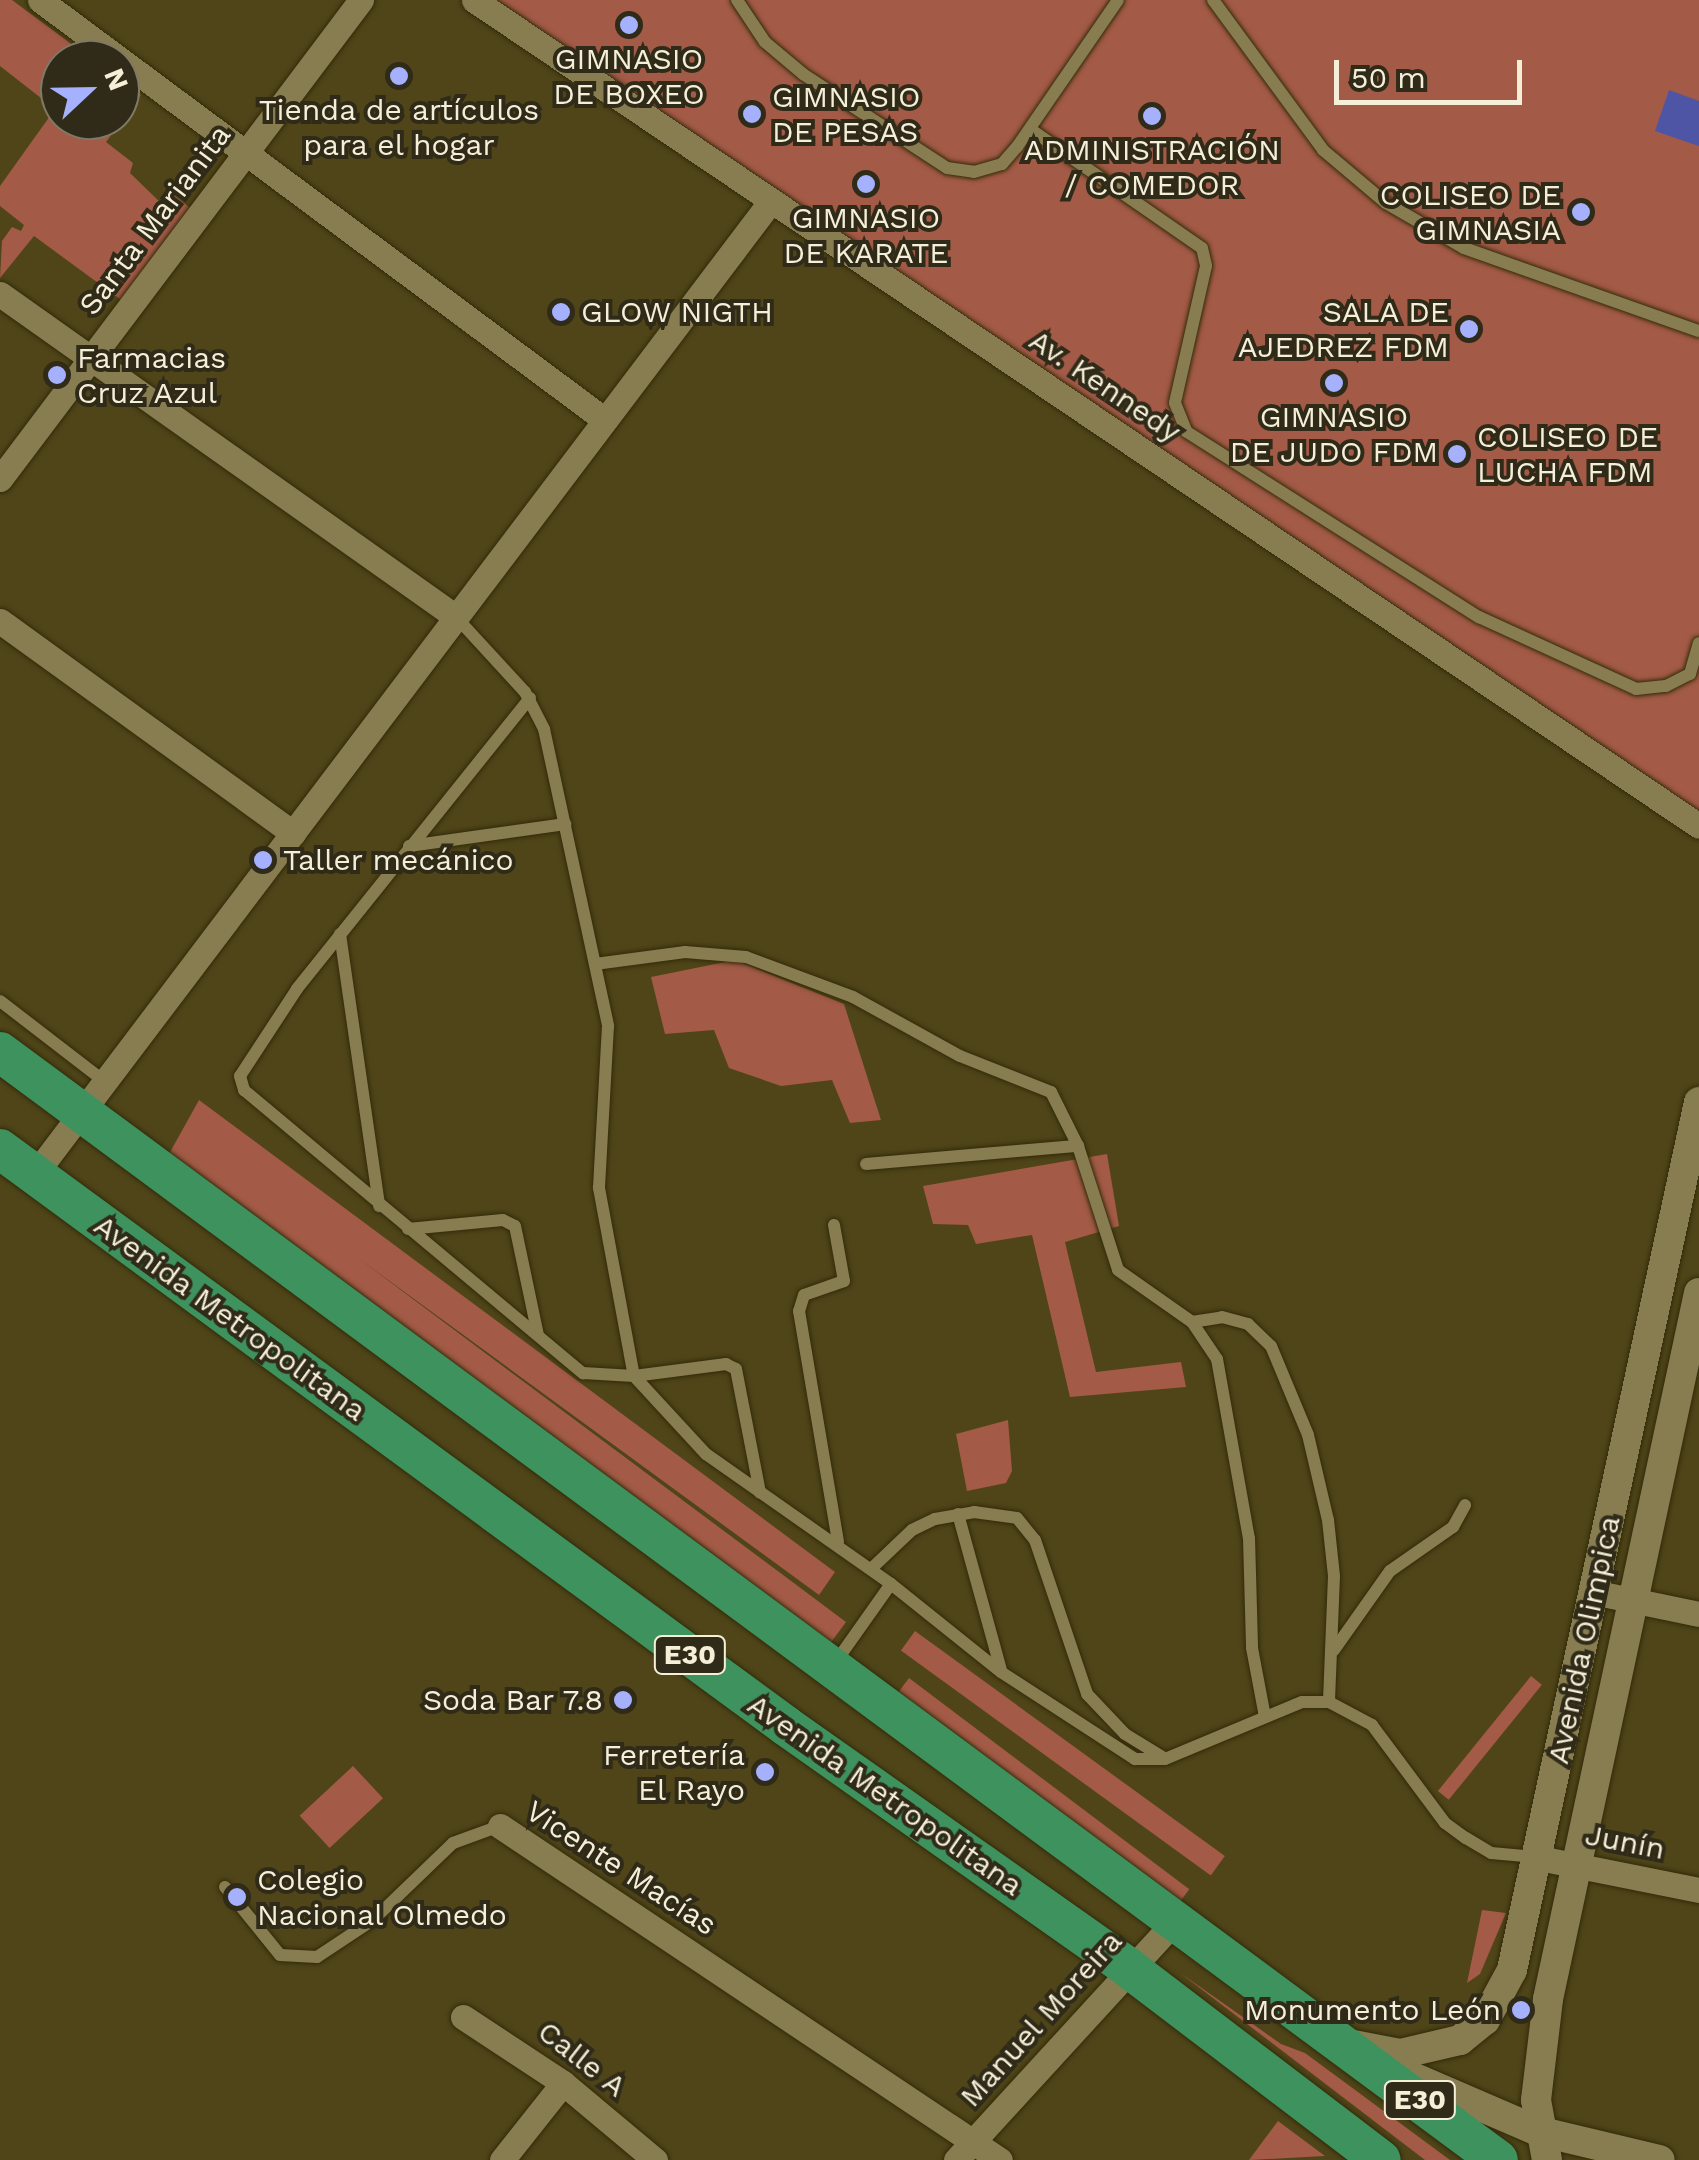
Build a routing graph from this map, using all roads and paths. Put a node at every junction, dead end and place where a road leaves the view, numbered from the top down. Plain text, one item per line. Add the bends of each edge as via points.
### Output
1 (40, 0) edge
2 (361, 0) edge
3 (474, 0) edge
4 (737, 0) edge
5 (1118, 0) edge
6 (1213, 0) edge
7 (1030, 129) junction
8 (247, 152) junction
9 (771, 200) junction
10 (0, 294) edge
11 (1699, 331) edge
12 (90, 360) junction
13 (605, 420) junction
14 (0, 479) edge
15 (456, 617) junction
16 (0, 621) edge
17 (1699, 643) edge
18 (1694, 675) edge
19 (530, 698) junction
20 (565, 824) junction
21 (1699, 826) edge
22 (293, 833) junction
23 (410, 846) junction
24 (340, 934) junction
25 (595, 964) junction
26 (0, 1000) edge
27 (0, 1052) edge
28 (93, 1097) junction
29 (1699, 1102) edge
30 (1078, 1146) junction
31 (0, 1149) edge
32 (866, 1164) dead end
33 (35, 1174) junction
34 (379, 1206) junction
35 (834, 1226) dead end
36 (408, 1228) junction
37 (1699, 1292) edge
38 (1192, 1322) junction
39 (1652, 1332) junction
40 (538, 1335) junction
41 (1694, 1340) edge
42 (634, 1376) junction
43 (760, 1493) junction
44 (1465, 1505) dead end
45 (958, 1514) junction
46 (838, 1542) junction
47 (872, 1568) junction
48 (891, 1584) junction
49 (1594, 1592) junction
50 (1631, 1600) junction
51 (1699, 1614) edge
52 (1333, 1652) junction
53 (831, 1669) junction
54 (1001, 1672) junction
55 (1329, 1702) junction
56 (1265, 1718) junction
57 (1165, 1759) junction
58 (500, 1826) joint
59 (1539, 1858) junction
60 (1577, 1866) junction
61 (225, 1887) dead end
62 (1699, 1890) edge
63 (1174, 1923) junction
64 (1130, 1970) junction
65 (463, 2017) dead end
66 (1340, 2042) junction
67 (564, 2083) junction
68 (975, 2140) junction
69 (1543, 2146) edge
70 (1362, 2155) edge
71 (502, 2160) edge
72 (655, 2160) edge
73 (956, 2160) edge
74 (1000, 2160) edge
75 (1498, 2160) edge
76 (1660, 2160) edge

1 - 8 street
2 - 8 street, Santa Marianita
3 - 9 street, Av. Kennedy
4 - 7 lane via 765,42 804,74 947,168 974,172 1002,164
5 - 7 lane
6 - 11 lane via 1324,150 1386,203 1464,248
7 - 18 lane via 1202,248 1206,266 1175,404 1187,432 1479,617 1636,689
8 - 12 street, Santa Marianita
8 - 13 street
9 - 13 street
9 - 21 street, Av. Kennedy
10 - 12 street
12 - 14 street, Santa Marianita
12 - 15 street
13 - 15 street
15 - 19 lane
15 - 22 street
16 - 22 street
17 - 18 lane
19 - 20 lane via 544,729
19 - 23 lane
20 - 23 lane
20 - 25 lane
22 - 28 street
23 - 24 lane
24 - 34 lane
24 - 34 lane via 240,1076 244,1090
25 - 30 lane via 686,952 746,957 782,969 853,997 960,1056 1051,1092
25 - 42 lane via 610,1076 599,1188
26 - 28 lane
27 - 28 highway, E30
28 - 33 street
28 - 53 highway, E30
29 - 39 street, Avenida Olimpica
30 - 32 lane
30 - 38 lane via 1118,1270
31 - 33 highway, Avenida Metropolitana / E30
33 - 64 highway, Avenida Metropolitana / E30
34 - 36 lane
35 - 46 lane via 844,1280 804,1295 799,1311
36 - 40 lane
36 - 40 lane via 503,1220 515,1226
37 - 41 street, Avenida Olimpica
38 - 52 lane via 1235,1320 1271,1346 1308,1436 1328,1520
38 - 56 lane via 1212,1348 1222,1377 1249,1538 1252,1648
39 - 41 street
39 - 49 street, Avenida Olimpica
40 - 42 lane via 583,1373
41 - 50 street, Avenida Olimpica
42 - 43 lane via 664,1416
42 - 43 lane via 726,1364 736,1369
43 - 46 lane
44 - 52 lane via 1453,1527 1390,1571
45 - 47 lane via 912,1530
45 - 54 lane
45 - 57 lane via 1006,1514 1026,1525 1087,1694 1125,1734
46 - 47 lane
47 - 48 lane
48 - 53 lane
48 - 54 lane
49 - 50 street
49 - 59 street, Avenida Olimpica
50 - 51 street
50 - 60 street, Avenida Olimpica
52 - 55 lane
53 - 63 highway, E30
54 - 57 lane via 1109,1746 1136,1760
55 - 56 lane via 1302,1702
55 - 59 lane via 1372,1725 1445,1823 1491,1853
56 - 57 lane
58 - 61 lane, Vicente Macías via 453,1843 373,1920 318,1957 295,1961 280,1955
58 - 68 street, Vicente Macías
59 - 60 street, Junín
59 - 66 street, Avenida Olimpica via 1512,1970 1485,2020 1460,2040 1415,2052 1373,2052
60 - 62 street, Junín
60 - 69 street, Avenida Olimpica via 1540,2052
63 - 64 street, Manuel Moreira
63 - 66 highway, E30
64 - 68 street, Manuel Moreira
64 - 70 highway, Avenida Metropolitana / E30
65 - 67 street, Calle A
66 - 69 street
66 - 75 highway, E30
67 - 71 street
67 - 72 street, Calle A
68 - 73 street, Manuel Moreira
68 - 74 street, Vicente Macías
69 - 76 street

